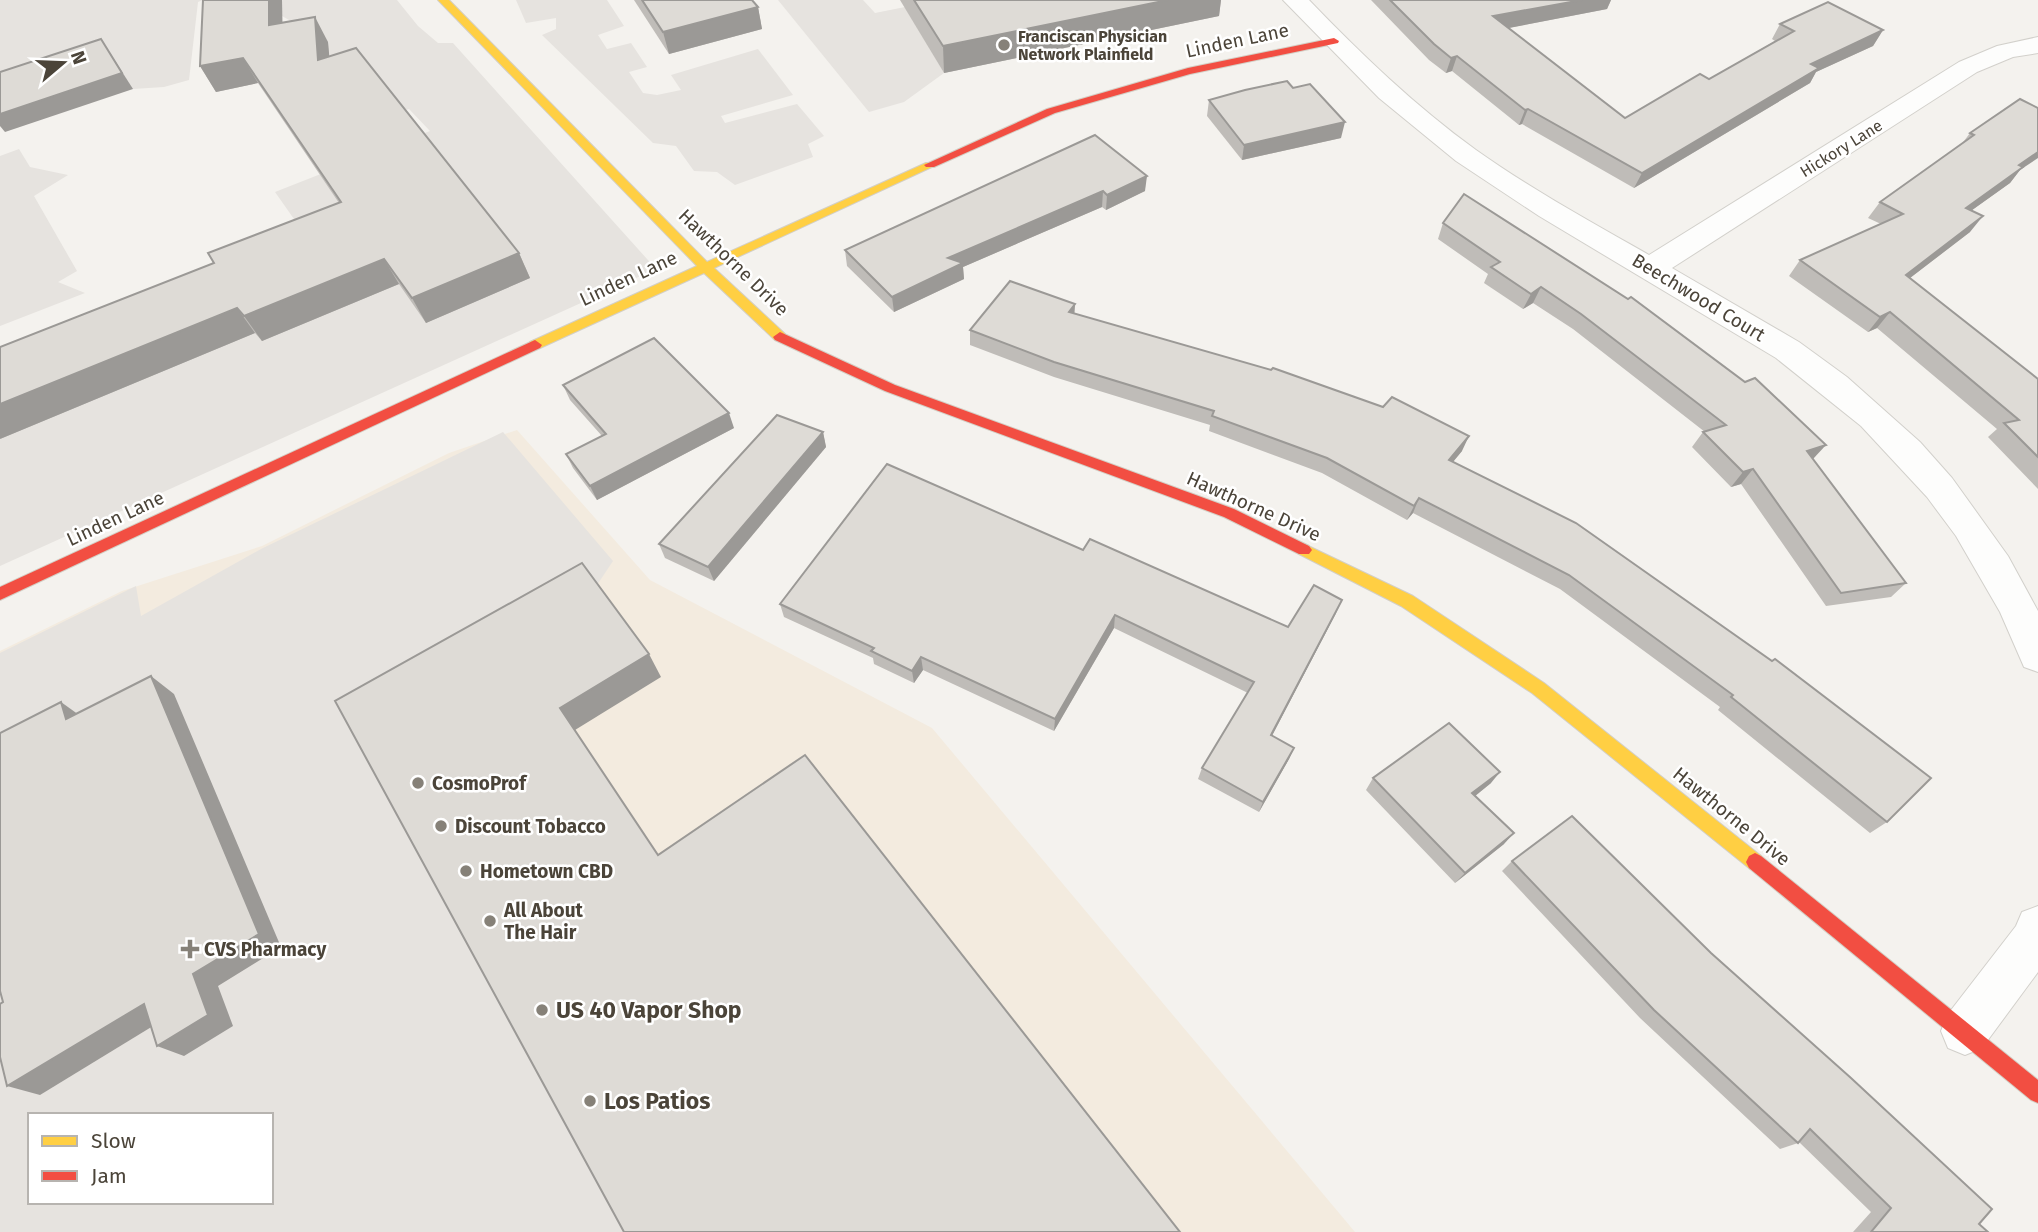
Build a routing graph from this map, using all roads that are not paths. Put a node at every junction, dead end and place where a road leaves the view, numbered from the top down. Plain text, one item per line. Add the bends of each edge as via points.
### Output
1 (443, 0) edge
2 (1294, 0) edge
3 (1334, 41) junction
4 (2038, 45) edge
5 (704, 266) junction
6 (1651, 268) junction
7 (0, 594) edge
8 (2038, 655) edge
9 (2038, 928) edge
10 (1965, 1031) junction
11 (2038, 1093) edge

1 - 5 street, Hawthorne Drive
2 - 3 street, Beechwood Court
3 - 5 street, Linden Lane via 1188,71 1051,111
3 - 6 street, Beechwood Court via 1437,134 1493,174
4 - 6 street, Hickory Lane via 2006,51 1968,67
5 - 7 street, Linden Lane
5 - 10 street, Hawthorne Drive via 780,337 890,388 1228,513 1407,601 1538,688
6 - 8 street, Beechwood Court via 1794,355 1911,455 1986,547 2023,615
9 - 10 street
10 - 11 street, Hawthorne Drive

